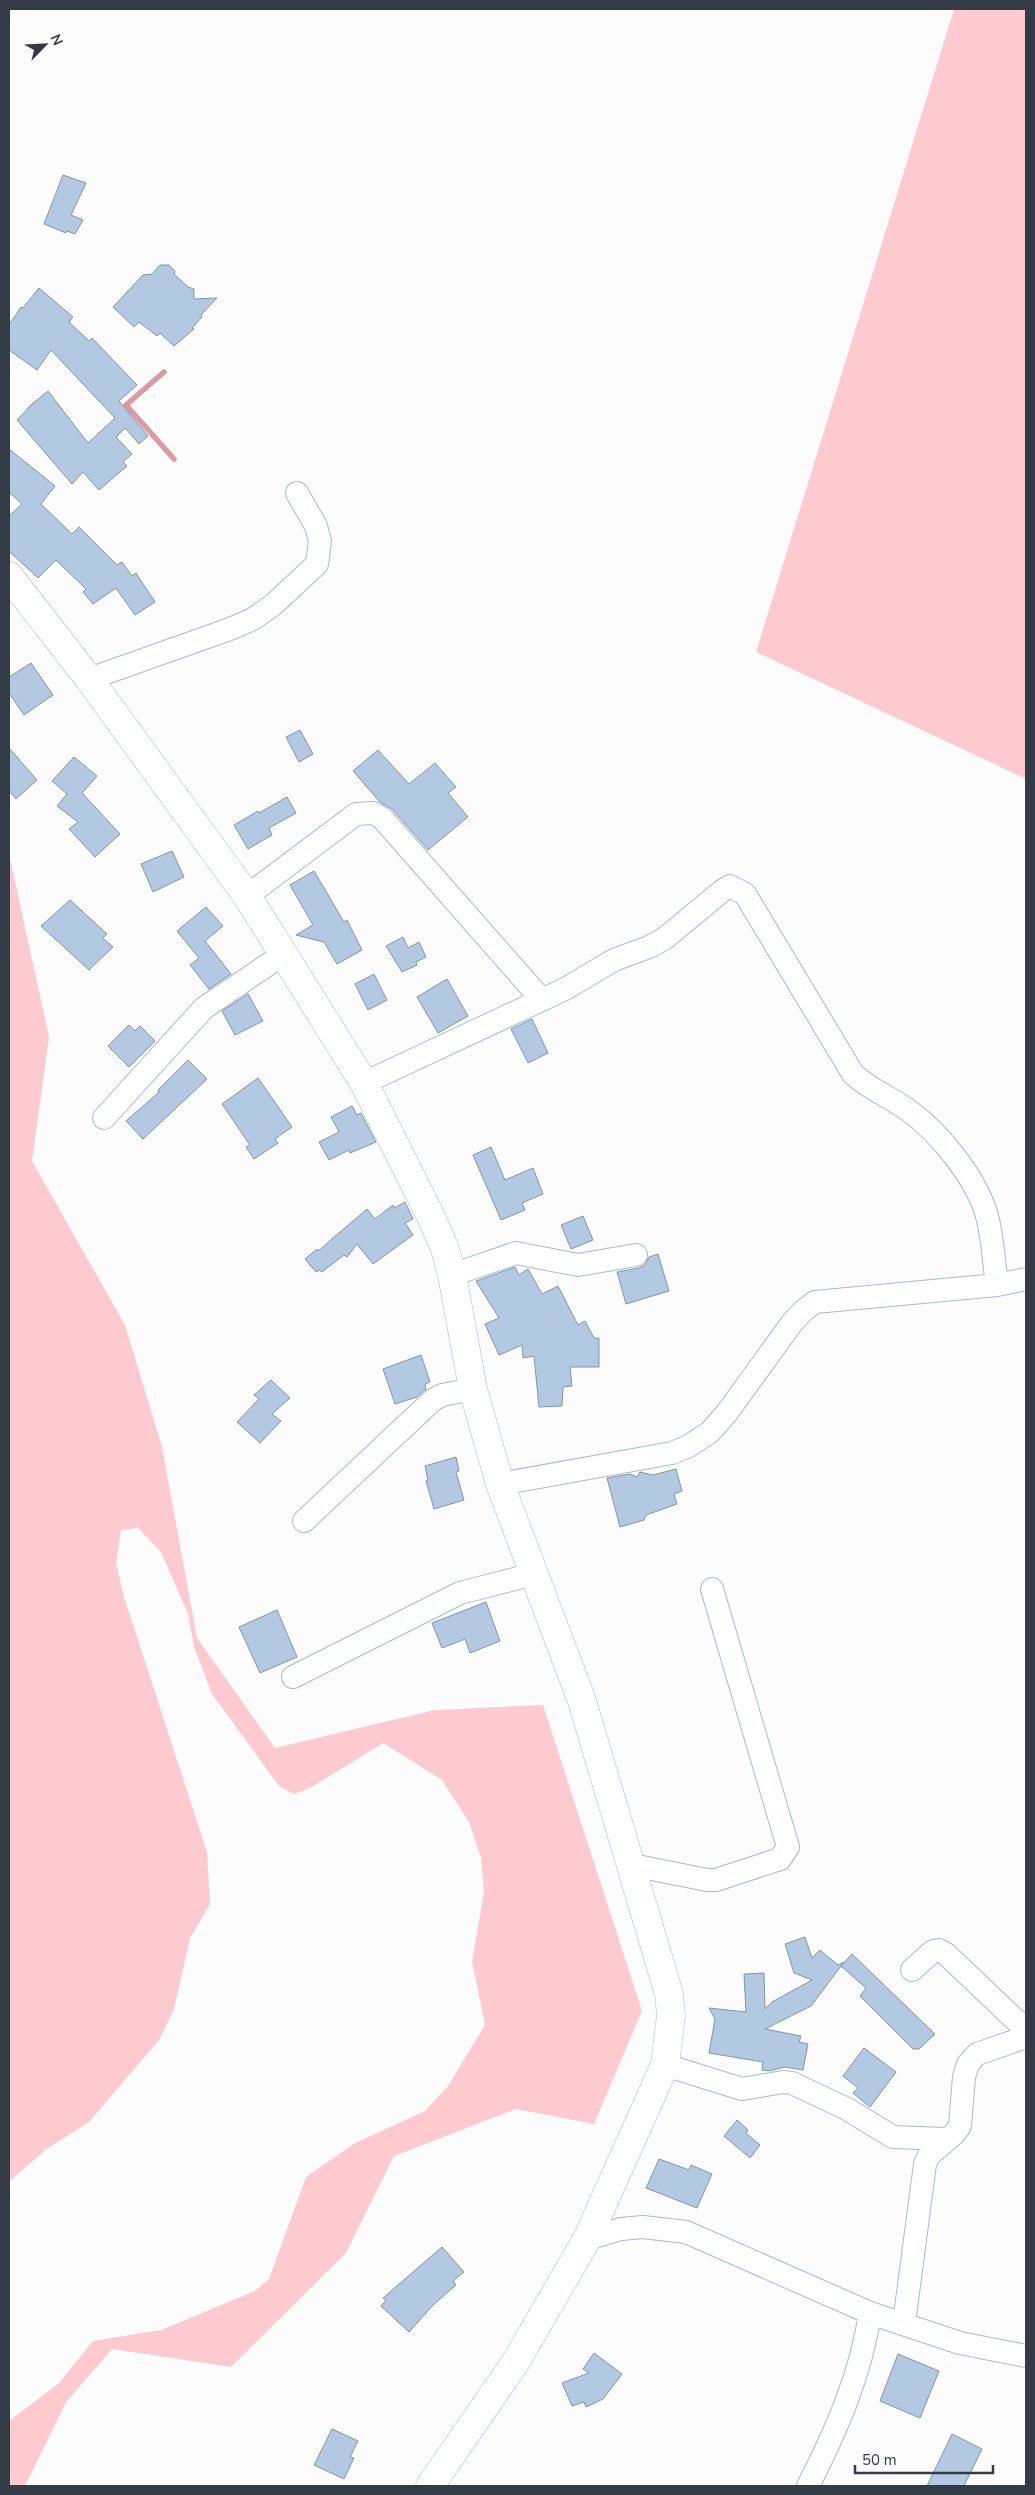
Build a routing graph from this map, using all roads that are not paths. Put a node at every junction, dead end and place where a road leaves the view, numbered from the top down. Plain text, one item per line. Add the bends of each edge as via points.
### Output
1 (297, 493) dead end
2 (9, 576) edge
3 (89, 679) junction
4 (247, 896) junction
5 (285, 954) junction
6 (542, 1000) junction
7 (364, 1083) junction
8 (104, 1118) dead end
9 (636, 1255) dead end
10 (452, 1275) junction
11 (1026, 1279) edge
12 (997, 1285) junction
13 (472, 1389) junction
14 (500, 1484) junction
15 (304, 1521) dead end
16 (534, 1574) junction
17 (712, 1589) dead end
18 (293, 1677) dead end
19 (632, 1865) junction
20 (912, 1970) dead end
21 (1026, 2030) edge
22 (1026, 2036) edge
23 (664, 2065) junction
24 (946, 2140) junction
25 (587, 2239) junction
26 (870, 2313) junction
27 (904, 2323) junction
28 (1026, 2356) edge
29 (430, 2486) edge
30 (808, 2486) edge

1 - 3 street via 316,526 320,541 317,564 273,605 230,629
2 - 3 main road
3 - 4 main road
4 - 5 main road
4 - 6 street via 356,814 372,813 382,818
5 - 7 main road
5 - 8 street via 204,1008
6 - 7 street
6 - 12 street via 614,960 656,943 722,890 730,886 738,889 745,894 853,1074 909,1111 956,1157 984,1207
7 - 10 main road via 432,1219
9 - 10 street via 578,1266 516,1253
10 - 13 main road
11 - 12 street
12 - 14 street via 816,1302 792,1323 726,1414 710,1432 689,1446 672,1453
13 - 14 main road
13 - 15 street via 433,1400
14 - 16 main road
16 - 18 street via 460,1593
16 - 19 main road via 582,1700
17 - 19 street via 788,1847 780,1859 716,1880
19 - 23 main road via 669,1994 671,2015
20 - 21 street via 933,1950 939,1950
22 - 24 street via 977,2054 968,2064 960,2126
23 - 24 street via 742,2089 792,2083 847,2109 893,2137
23 - 25 main road
24 - 27 street via 925,2164
25 - 26 street via 621,2229 686,2232
25 - 29 main road via 515,2363
26 - 27 street
26 - 30 street via 866,2342 839,2425
27 - 28 street via 960,2343

